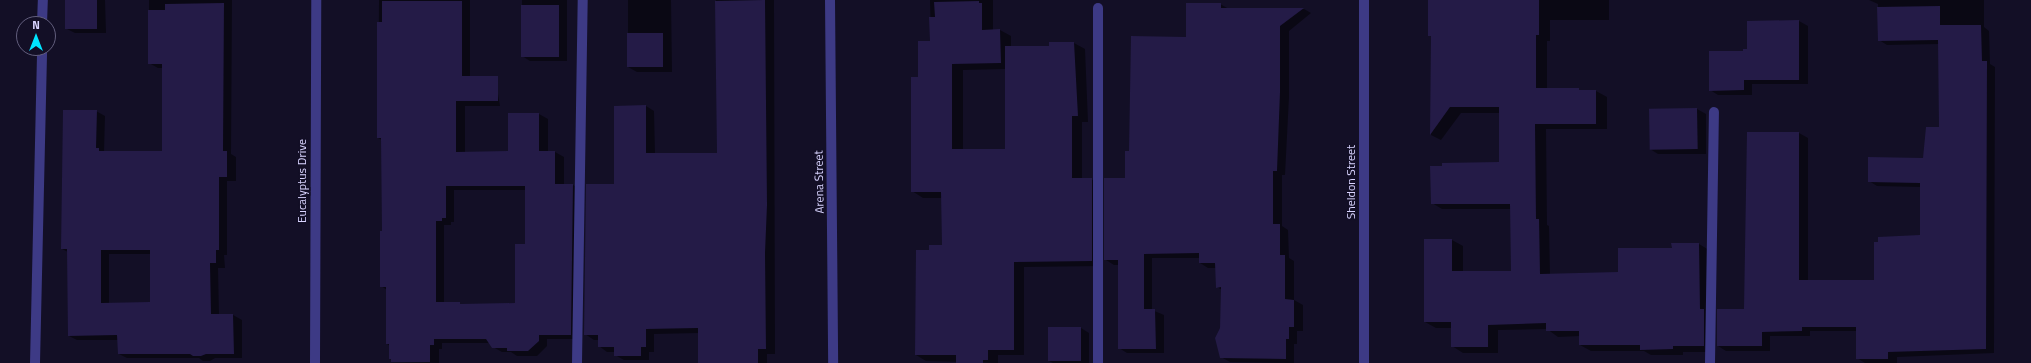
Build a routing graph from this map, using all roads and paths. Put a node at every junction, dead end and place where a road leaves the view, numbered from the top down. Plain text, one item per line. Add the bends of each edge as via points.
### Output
1 (43, 0) edge
2 (316, 0) edge
3 (583, 0) edge
4 (830, 0) edge
5 (1364, 0) edge
6 (1098, 8) dead end
7 (42, 16) edge
8 (42, 56) edge
9 (1714, 112) dead end
10 (35, 363) edge
11 (315, 363) edge
12 (577, 363) edge
13 (834, 363) edge
14 (1098, 363) edge
15 (1364, 363) edge
16 (1710, 363) edge

1 - 7 street
2 - 11 street, Eucalyptus Drive
3 - 12 street
4 - 13 street, Arena Street
5 - 15 street, Sheldon Street
6 - 14 street
8 - 10 street
9 - 16 street

